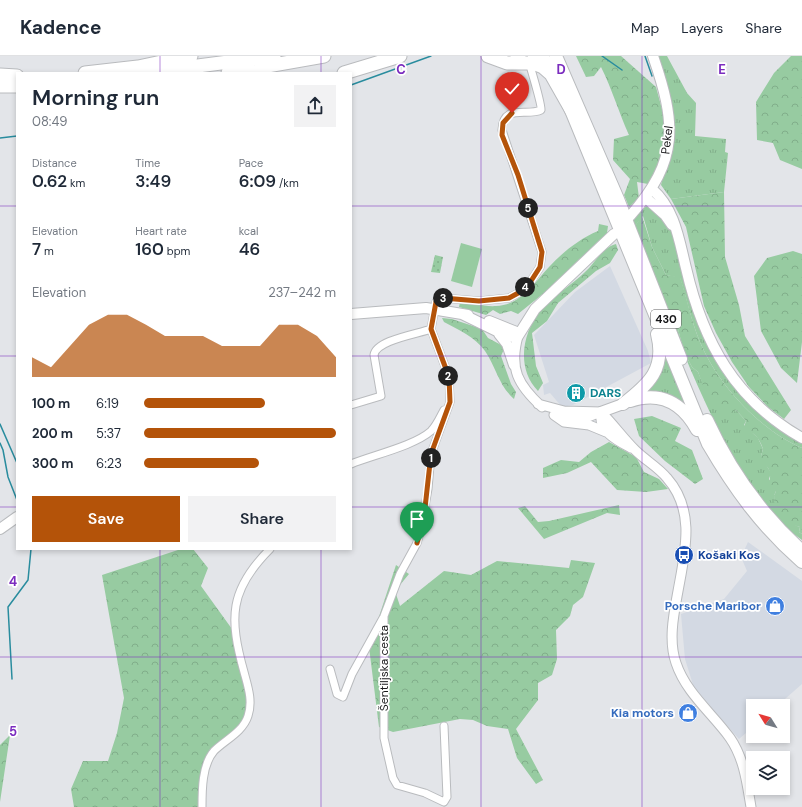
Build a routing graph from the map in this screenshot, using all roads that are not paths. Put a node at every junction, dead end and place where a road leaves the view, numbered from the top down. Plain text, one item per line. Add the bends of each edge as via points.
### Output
1 (191, 56) edge
2 (274, 56) edge
3 (324, 56) edge
4 (400, 56) edge
5 (488, 56) edge
6 (516, 56) edge
7 (520, 56) edge
8 (534, 56) edge
9 (556, 56) edge
10 (653, 56) edge
11 (531, 69) dead end
12 (94, 72) edge
13 (152, 72) edge
14 (234, 72) edge
15 (347, 72) edge
16 (0, 75) edge
17 (16, 76) edge
18 (0, 86) edge
19 (16, 86) edge
20 (572, 111) junction
21 (652, 189) junction
22 (646, 198) junction
23 (630, 216) dead end
24 (675, 230) junction
25 (614, 234) dead end
26 (653, 312) junction
27 (434, 313) junction
28 (352, 314) edge
29 (462, 314) junction
30 (431, 329) junction
31 (495, 330) junction
32 (518, 335) junction
33 (514, 365) junction
34 (450, 402) junction
35 (538, 404) junction
36 (623, 404) junction
37 (352, 405) edge
38 (601, 412) junction
39 (554, 414) junction
40 (606, 432) junction
41 (802, 438) edge
42 (708, 444) junction
43 (636, 450) junction
44 (352, 464) edge
45 (758, 505) junction
46 (16, 518) edge
47 (0, 529) edge
48 (802, 542) edge
49 (269, 550) edge
50 (802, 551) edge
51 (802, 562) edge
52 (384, 616) junction
53 (330, 669) dead end
54 (444, 726) dead end
55 (202, 807) edge
56 (751, 807) edge

1 - 12 highway via 138,67
2 - 13 highway
3 - 14 highway
4 - 15 highway
5 - 20 highway via 507,63 533,63 543,67 551,74
6 - 7 main road
8 - 20 highway, 430 via 546,61 554,70
9 - 45 highway, 430 via 715,438
10 - 21 main road, Pekel via 670,118 667,154
11 - 27 street via 542,108 537,112 519,111 509,115 503,123 502,130 542,252 540,267 531,281 509,298 479,301 443,298 437,300
16 - 17 highway
18 - 19 highway
20 - 26 highway, 430
21 - 22 main road, Pekel
21 - 24 main road via 669,207
22 - 23 main road, Pekel
22 - 24 main road via 665,215
24 - 41 main road via 695,305 724,366 743,392 763,412
25 - 32 main road via 535,309
26 - 36 highway via 660,349 658,366 645,387
26 - 42 highway, 430
27 - 28 main road via 413,309
27 - 29 main road
27 - 30 street, Šentiljska cesta
29 - 31 main road
29 - 32 main road via 481,318
30 - 34 street, Šentiljska cesta via 449,377
30 - 37 street via 380,346 374,352 374,359 381,396
31 - 32 main road via 509,337
31 - 33 main road via 504,339
32 - 33 street
33 - 35 street via 524,389
34 - 44 street via 430,432
34 - 52 street, Šentiljska cesta via 431,454 428,489 417,543 400,574
35 - 38 street via 564,411
35 - 39 street
36 - 38 main road
36 - 42 highway via 649,397 669,400 688,416
38 - 39 street via 578,418
38 - 40 street via 601,424
38 - 43 street
39 - 40 street via 564,422 588,425
40 - 43 street
42 - 51 highway, 430 via 756,517
43 - 56 street via 673,485 687,522 672,624 674,659 689,690 730,738 738,753
45 - 48 highway
45 - 50 highway, 430
46 - 47 main road
49 - 55 street via 246,576 237,596 235,608 235,634 251,698 248,717 242,727 213,752 205,769
52 - 53 street via 352,674 343,697 337,694
52 - 54 street, Šentiljska cesta via 384,738 393,778 397,785 425,793 444,802 447,796

